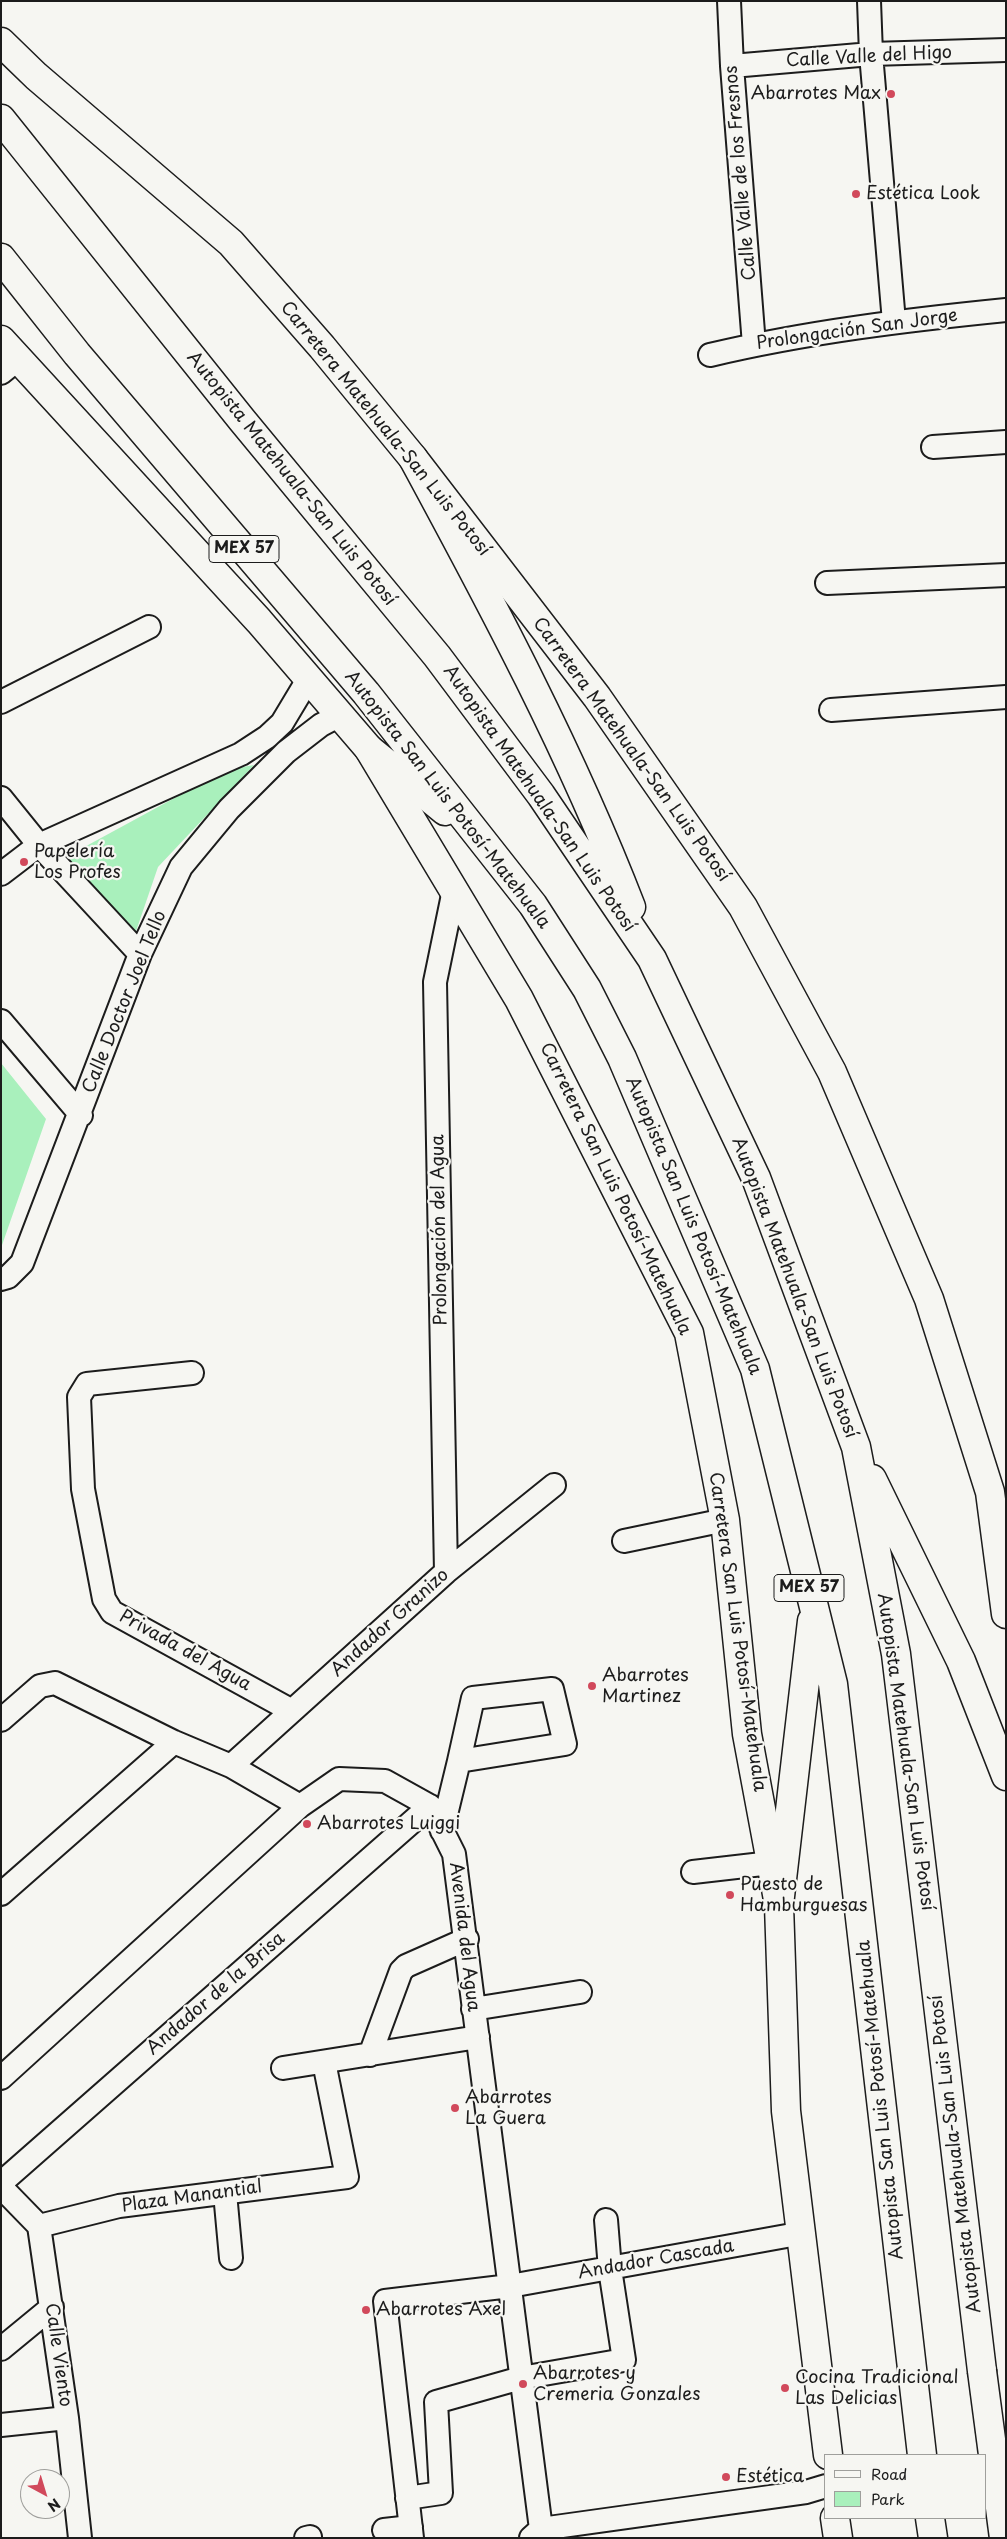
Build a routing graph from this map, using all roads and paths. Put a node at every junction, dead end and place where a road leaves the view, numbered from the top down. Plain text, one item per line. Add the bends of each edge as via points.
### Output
1 (729, 1) edge
2 (869, 1) edge
3 (1, 42) edge
4 (1006, 50) edge
5 (870, 54) junction
6 (732, 66) junction
7 (1, 119) edge
8 (1, 258) edge
9 (1006, 310) edge
10 (894, 322) junction
11 (754, 345) junction
12 (710, 355) dead end
13 (7, 358) edge
14 (1006, 442) edge
15 (933, 447) dead end
16 (413, 458) junction
17 (1006, 575) edge
18 (827, 583) dead end
19 (149, 627) dead end
20 (309, 678) junction
21 (1006, 697) edge
22 (1, 702) edge
23 (831, 710) dead end
24 (340, 715) junction
25 (369, 749) junction
26 (1, 798) edge
27 (484, 843) junction
28 (39, 845) junction
29 (1, 874) edge
30 (454, 890) junction
31 (140, 954) junction
32 (652, 959) junction
33 (1, 1021) edge
34 (81, 1115) junction
35 (1, 1278) edge
36 (192, 1373) dead end
37 (856, 1446) junction
38 (554, 1485) dead end
39 (725, 1520) junction
40 (624, 1542) dead end
41 (446, 1572) junction
42 (814, 1605) junction
43 (1006, 1614) edge
44 (292, 1711) junction
45 (1, 1720) edge
46 (174, 1742) junction
47 (459, 1761) junction
48 (231, 1766) junction
49 (1006, 1776) edge
50 (300, 1806) junction
51 (430, 1806) junction
52 (442, 1831) junction
53 (771, 1863) junction
54 (693, 1872) dead end
55 (1, 1894) edge
56 (779, 1905) junction
57 (467, 1939) junction
58 (580, 1992) dead end
59 (473, 2009) junction
60 (478, 2037) junction
61 (370, 2055) junction
62 (324, 2062) junction
63 (283, 2068) dead end
64 (1, 2078) edge
65 (1, 2185) edge
66 (226, 2193) junction
67 (606, 2220) dead end
68 (39, 2226) junction
69 (803, 2234) junction
70 (231, 2258) dead end
71 (610, 2270) junction
72 (510, 2286) junction
73 (52, 2307) junction
74 (1, 2349) edge
75 (521, 2378) junction
76 (67, 2418) junction
77 (1, 2424) edge
78 (828, 2454) edge
79 (922, 2454) edge
80 (1006, 2463) edge
81 (987, 2466) edge
82 (1006, 2482) edge
83 (987, 2483) edge
84 (819, 2491) edge
85 (407, 2498) junction
86 (835, 2519) edge
87 (930, 2519) edge
88 (384, 2530) dead end
89 (412, 2533) edge
90 (536, 2534) edge
91 (80, 2538) edge
92 (838, 2538) edge
93 (933, 2538) edge
94 (1004, 2538) edge

1 - 6 street, Calle Valle de los Fresnos
2 - 5 street
3 - 16 main road, Carretera Matehuala-San Luis Potosí via 230,243 322,347
4 - 5 street, Calle Valle del Higo
5 - 6 street, Calle Valle del Higo
5 - 10 street
6 - 11 street, Calle Valle de los Fresnos
7 - 32 main road, Autopista Matehuala-San Luis Potosí via 242,420 437,656 541,795
8 - 27 main road, Autopista San Luis Potosí-Matehuala / MEX 57 via 77,354 366,693
9 - 10 street, Prolongación San Jorge
10 - 11 street, Prolongación San Jorge
11 - 12 street, Prolongación San Jorge
13 - 20 main road, Carretera San Luis Potosí-Matehuala
14 - 15 street
16 - 32 main road via 563,748 618,871
16 - 43 main road, Carretera Matehuala-San Luis Potosí via 598,697 743,907 832,1072 930,1299 990,1492
17 - 18 street
19 - 22 street
20 - 24 main road, Carretera San Luis Potosí-Matehuala
20 - 28 street via 282,723 241,754
21 - 23 street
24 - 25 main road, Carretera San Luis Potosí-Matehuala
24 - 31 street, Calle Doctor Joel Tello via 303,738 229,809 181,867
25 - 27 main road
25 - 30 main road, Carretera San Luis Potosí-Matehuala
26 - 28 street
27 - 42 main road, Autopista San Luis Potosí-Matehuala / MEX 57 via 533,905 587,989 659,1142 755,1369
28 - 29 street
28 - 31 street
30 - 39 main road, Carretera San Luis Potosí-Matehuala via 519,999 689,1333
30 - 41 street, Prolongación del Agua via 435,982
31 - 34 street, Calle Doctor Joel Tello
32 - 37 main road, Autopista Matehuala-San Luis Potosí via 756,1178
33 - 34 street
34 - 35 street, Calle Doctor Joel Tello via 22,1264 8,1277
36 - 44 street, Privada del Agua via 87,1384 79,1397 83,1489 104,1599 112,1612
37 - 49 main road via 961,1661
37 - 94 main road, Autopista Matehuala-San Luis Potosí, bridge via 896,1654
38 - 41 street, Andador Granizo
39 - 40 street
39 - 53 main road, Carretera San Luis Potosí-Matehuala via 746,1734
41 - 44 street, Andador Granizo
42 - 56 main road
42 - 79 main road, Autopista San Luis Potosí-Matehuala / MEX 57 via 833,1684
44 - 48 street, Andador Granizo
45 - 46 street via 40,1686 55,1683
46 - 48 street
46 - 55 street
47 - 47 street via 565,1744 552,1689 473,1698
47 - 52 street
48 - 50 street
50 - 51 street via 339,1779 385,1781
50 - 64 street
51 - 52 street, Avenida del Agua
51 - 65 street, Andador de la Brisa
52 - 57 street, Avenida del Agua via 454,1854
53 - 54 street
53 - 56 main road, Carretera San Luis Potosí-Matehuala
56 - 69 main road, Carretera San Luis Potosí-Matehuala via 786,2111
57 - 59 street, Avenida del Agua
57 - 61 street via 406,1966
58 - 59 street
59 - 60 street, Avenida del Agua
60 - 61 street
60 - 72 street, Avenida del Agua
61 - 62 street
62 - 63 street
62 - 66 street, Plaza Manantial via 347,2177
65 - 68 street
66 - 68 street, Plaza Manantial via 119,2206
66 - 70 street
67 - 71 street
68 - 73 street, Calle Viento
69 - 71 street, Andador Cascada
69 - 78 main road, Carretera San Luis Potosí-Matehuala
71 - 72 street, Andador Cascada
71 - 75 street via 624,2360
72 - 75 street, Avenida del Agua
72 - 85 street, Andador Cascada via 386,2301
73 - 74 street
73 - 76 street, Calle Viento
75 - 85 street via 436,2402 441,2492
75 - 90 street, Avenida del Agua
76 - 77 street
76 - 91 street, Calle Viento
80 - 81 street
82 - 83 street
84 - 90 street
85 - 89 street
86 - 92 main road
87 - 93 main road
88 - 89 street

